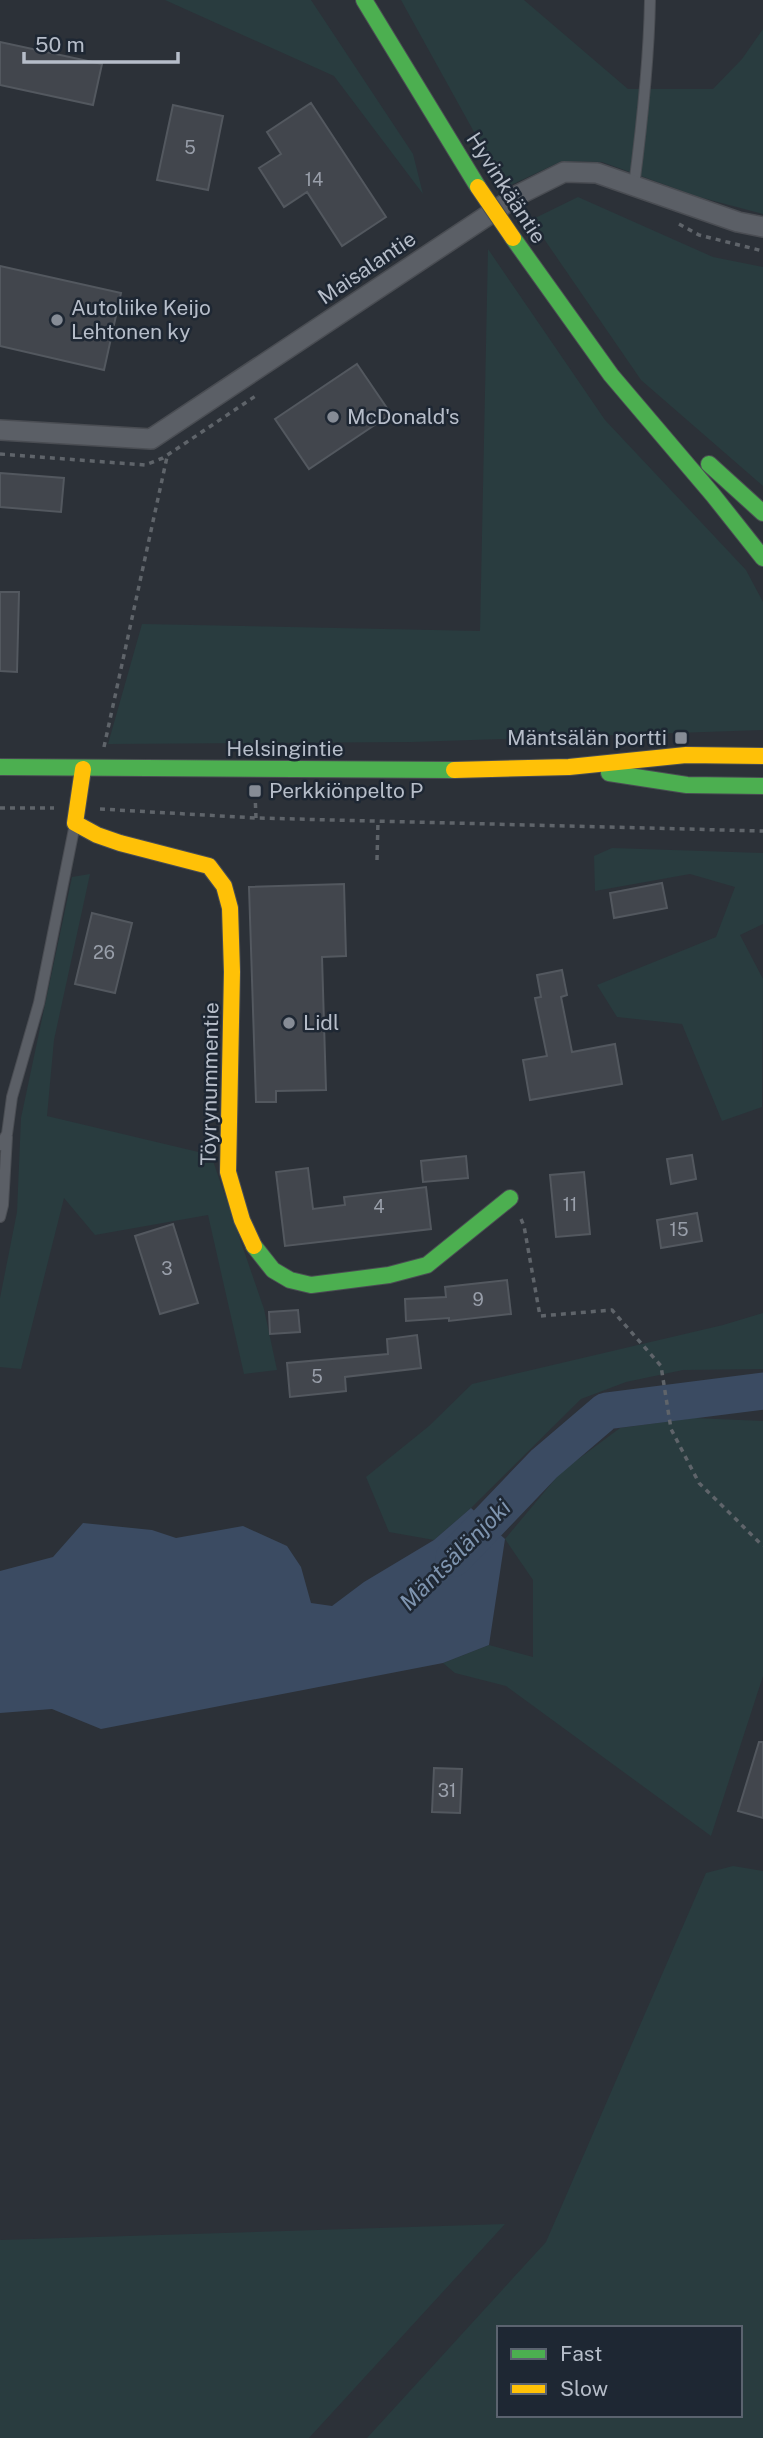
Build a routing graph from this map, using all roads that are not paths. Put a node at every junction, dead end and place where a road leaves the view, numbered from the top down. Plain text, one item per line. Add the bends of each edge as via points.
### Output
1 (364, 0) edge
2 (373, 0) edge
3 (650, 0) edge
4 (394, 48) junction
5 (634, 186) junction
6 (763, 227) edge
7 (625, 392) junction
8 (0, 430) edge
9 (763, 513) edge
10 (763, 558) edge
11 (763, 756) edge
12 (0, 767) edge
13 (569, 767) junction
14 (91, 769) junction
15 (763, 786) edge
16 (75, 815) junction
17 (7, 1134) junction
18 (0, 1145) edge
19 (510, 1198) road end
20 (0, 1217) edge

1 - 4 main road, Hyvinkääntie
2 - 4 main road
3 - 5 lane
4 - 7 main road, Hyvinkääntie, bridge via 478,187 575,330
5 - 6 street, Maisalantie
5 - 8 street, Maisalantie via 597,173 564,172 520,194 151,439
7 - 9 main road, Hyvinkääntie
7 - 10 main road, Hyvinkääntie
11 - 13 main road, Helsingintie via 686,755
12 - 14 main road, Helsingintie
13 - 14 main road, Helsingintie
13 - 15 main road, Helsingintie via 687,785
14 - 16 main road
16 - 17 lane via 39,1003 12,1097
16 - 19 main road, Töyrynummentie via 97,835 209,866 224,886 230,908 232,972 228,1172 254,1247 273,1270 311,1285 428,1265
17 - 18 lane
17 - 20 lane

